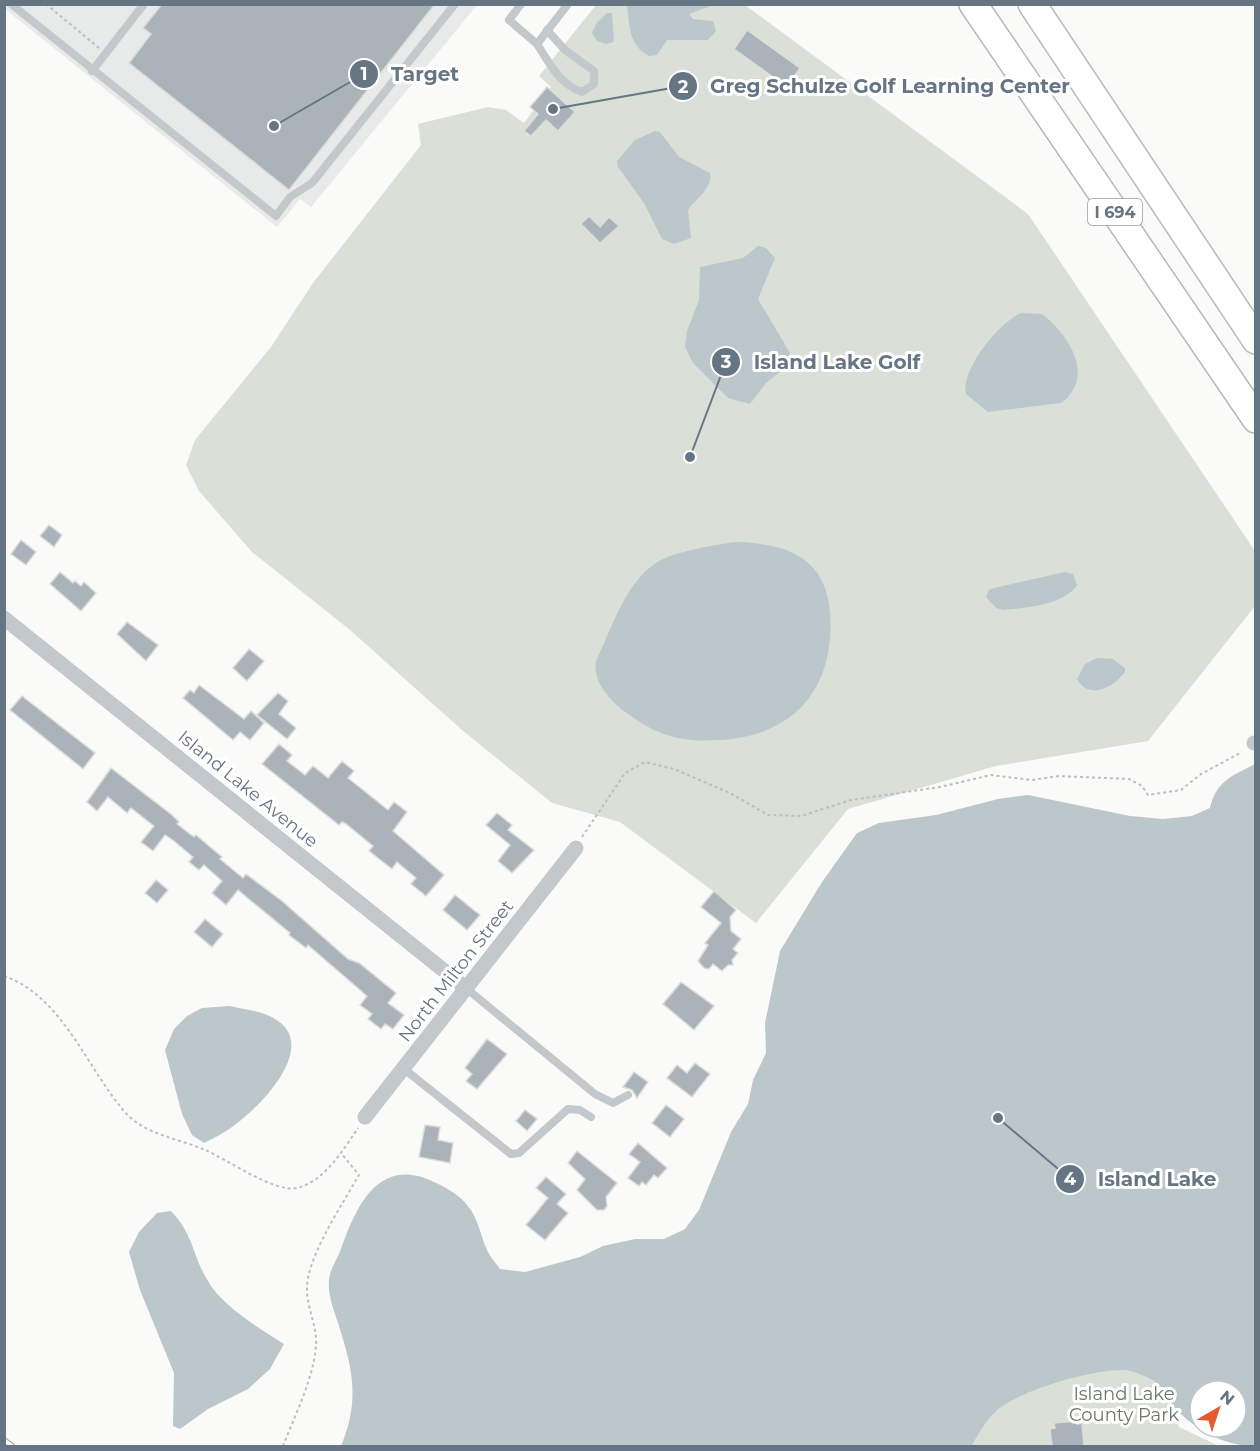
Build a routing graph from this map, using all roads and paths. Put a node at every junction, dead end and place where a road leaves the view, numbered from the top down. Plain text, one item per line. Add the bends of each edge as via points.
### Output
1 (11, 4) edge
2 (46, 4) edge
3 (144, 4) edge
4 (455, 4) edge
5 (521, 4) edge
6 (568, 4) edge
7 (973, 4) edge
8 (1032, 4) edge
9 (548, 30) junction
10 (537, 44) junction
11 (106, 53) junction
12 (92, 71) junction
13 (1256, 340) edge
14 (1256, 419) edge
15 (4, 618) edge
16 (1255, 743) edge
17 (576, 848) joint
18 (4, 976) edge
19 (467, 989) junction
20 (404, 1069) junction
21 (628, 1095) dead end
22 (365, 1117) joint
23 (591, 1118) dead end
24 (342, 1153) junction
25 (283, 1446) edge

1 - 12 lane
2 - 11 path
3 - 11 lane
4 - 12 lane via 312,183 290,197 276,216
5 - 10 lane via 509,20
6 - 9 lane
7 - 14 highway, I 694
8 - 13 highway, I 694
9 - 10 lane
9 - 10 lane via 565,50 594,71 594,84 582,92 569,87
11 - 12 lane
15 - 19 street, Island Lake Avenue
16 - 17 path via 1181,790 1155,795 1148,795 1142,786 1129,779 1059,776 1032,780 991,775 851,800 801,816 768,814 674,769 645,762 625,773
17 - 19 street, North Milton Street
18 - 24 path via 16,980 52,1010 125,1113 148,1130 206,1150 258,1179 295,1188 316,1180
19 - 20 street, North Milton Street
19 - 21 lane via 595,1094 613,1103
20 - 22 street, North Milton Street
20 - 23 lane via 511,1154 519,1153 568,1109 580,1110
22 - 24 path
24 - 25 path via 359,1175 308,1278 307,1306 316,1346

